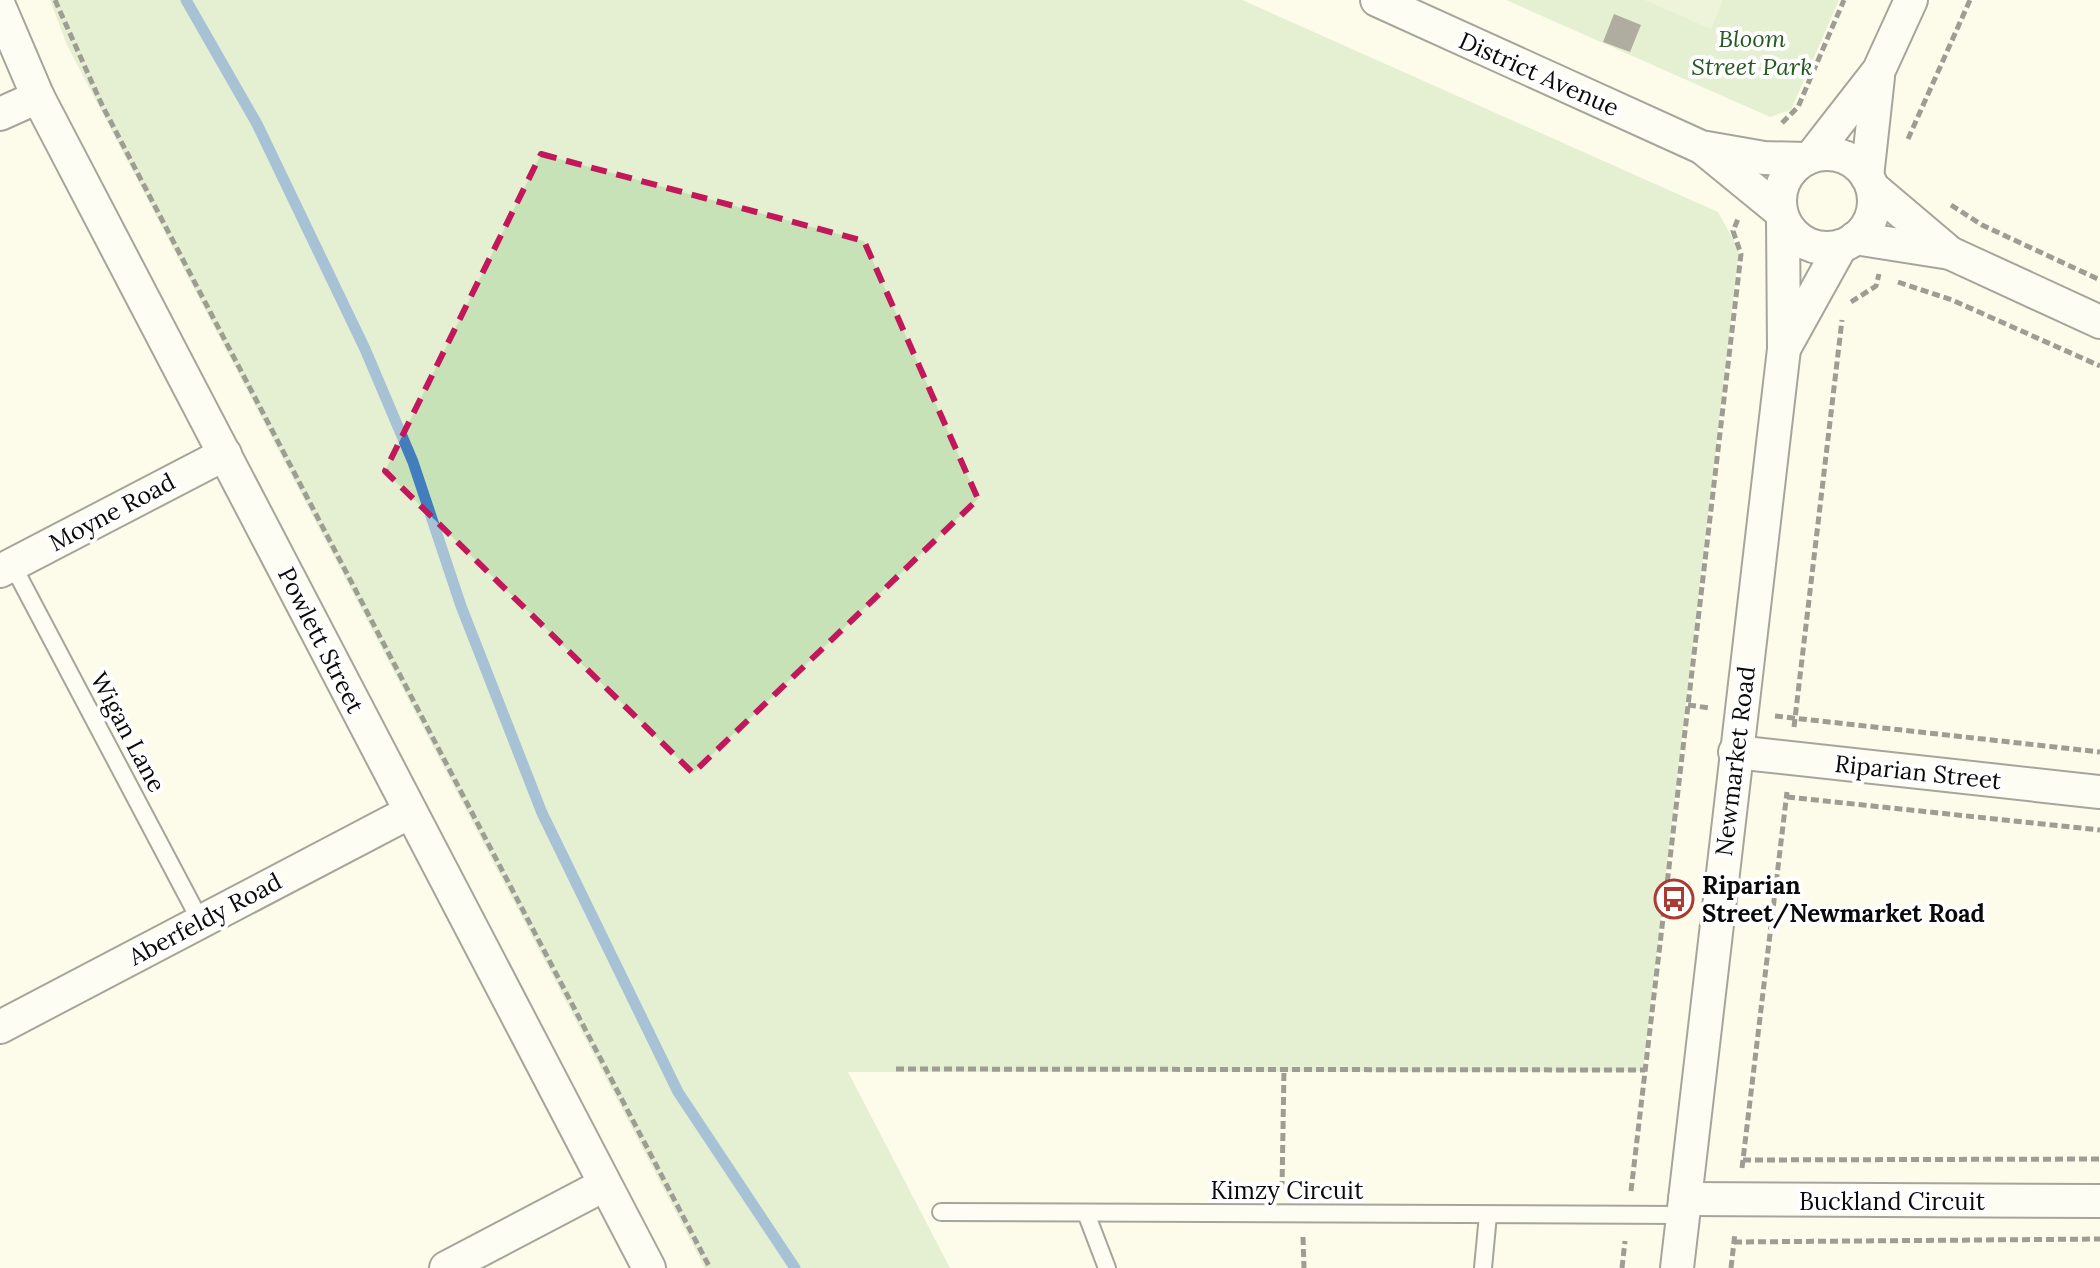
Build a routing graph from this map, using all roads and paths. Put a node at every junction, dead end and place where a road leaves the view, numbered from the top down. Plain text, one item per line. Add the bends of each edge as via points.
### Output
1 (55, 0) edge
2 (1377, 0) edge
3 (1844, 0) edge
4 (1911, 0) edge
5 (1970, 0) edge
6 (1411, 7) edge
7 (0, 8) edge
8 (1879, 70) junction
9 (38, 97) junction
10 (0, 114) edge
11 (1701, 147) junction
12 (1902, 153) dead end
13 (1809, 157) junction
14 (1764, 158) junction
15 (1869, 182) junction
16 (1751, 188) junction
17 (1942, 199) dead end
18 (1782, 215) junction
19 (1848, 242) junction
20 (1887, 245) junction
21 (1950, 253) junction
22 (1879, 277) junction
23 (2100, 280) edge
24 (2100, 322) edge
25 (1784, 349) junction
26 (2100, 366) edge
27 (225, 454) junction
28 (6, 568) edge
29 (1688, 705) junction
30 (1740, 711) junction
31 (1794, 719) junction
32 (1735, 752) junction
33 (2100, 752) edge
34 (1790, 757) junction
35 (2100, 792) edge
36 (1787, 797) junction
37 (410, 812) junction
38 (2100, 830) edge
39 (201, 922) junction
40 (0, 1027) edge
41 (896, 1069) dead end
42 (1284, 1069) junction
43 (1645, 1070) junction
44 (2100, 1159) edge
45 (1743, 1160) junction
46 (604, 1185) junction
47 (1737, 1201) junction
48 (2100, 1201) edge
49 (1684, 1207) junction
50 (941, 1212) dead end
51 (1086, 1213) junction
52 (1282, 1214) junction
53 (1488, 1215) junction
54 (1628, 1216) junction
55 (2100, 1239) edge
56 (1734, 1242) junction
57 (446, 1268) edge
58 (649, 1268) edge
59 (710, 1268) edge
60 (1107, 1268) edge
61 (1483, 1268) edge
62 (1622, 1268) edge
63 (1677, 1268) edge
64 (1731, 1268) edge

1 - 59 path via 102,105
2 - 6 street, District Avenue
3 - 14 path via 1798,107 1778,126
4 - 8 street
5 - 12 path
6 - 11 street, District Avenue
7 - 9 street, Powlett Street
8 - 13 street
8 - 15 street
9 - 10 street
9 - 27 street, Powlett Street
11 - 14 street, District Avenue
11 - 16 street, District Avenue
13 - 14 street, District Avenue
13 - 15 street via 1844,157
13 - 18 street via 1785,179
15 - 19 street via 1871,218
15 - 21 street
16 - 18 street, District Avenue
16 - 29 path via 1733,231 1741,254
17 - 23 path via 1982,225
18 - 19 street via 1805,242 1819,247
18 - 25 street, Newmarket Road
19 - 20 street
19 - 25 street, Newmarket Road
20 - 21 street
20 - 22 path
21 - 24 street
22 - 26 path via 1952,300
22 - 31 path via 1876,286 1843,306
25 - 30 street, Newmarket Road
27 - 28 street, Moyne Road
27 - 37 street, Powlett Street
28 - 39 lane, Wigan Lane
29 - 30 path
29 - 43 path
30 - 31 path
30 - 32 street, Newmarket Road
31 - 33 path
31 - 34 path
32 - 34 street, Riparian Street
32 - 49 street, Newmarket Road
34 - 35 street, Riparian Street
34 - 36 path
36 - 38 path
36 - 45 path
37 - 39 street, Aberfeldy Road
37 - 46 street, Powlett Street
39 - 40 street, Aberfeldy Road
41 - 42 path
42 - 43 path
42 - 52 path
43 - 54 path
44 - 45 path
45 - 47 path
46 - 57 street
46 - 58 street, Powlett Street
47 - 48 street, Buckland Circuit
47 - 49 street, Buckland Circuit
47 - 56 path
49 - 54 lane, Kimzy Circuit
49 - 63 street, Newmarket Road
50 - 51 lane, Kimzy Circuit
51 - 52 lane, Kimzy Circuit
51 - 60 lane
52 - 53 lane, Kimzy Circuit
53 - 54 lane, Kimzy Circuit
53 - 61 lane
54 - 62 path
55 - 56 path
56 - 64 path

